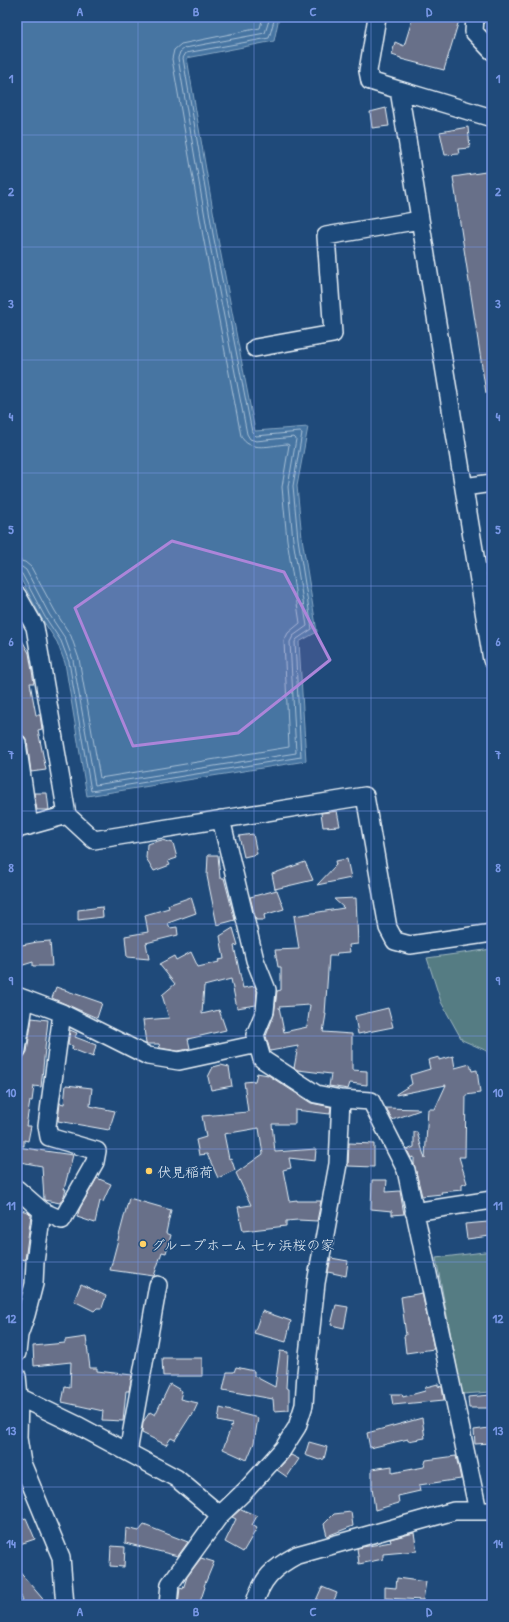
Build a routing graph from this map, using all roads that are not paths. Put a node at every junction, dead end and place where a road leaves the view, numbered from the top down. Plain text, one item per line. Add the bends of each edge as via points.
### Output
1 (377, 17) edge
2 (475, 17) edge
3 (492, 51) edge
4 (399, 90) junction
5 (492, 118) edge
6 (420, 220) junction
7 (255, 348) dead end
8 (492, 482) edge
9 (464, 487) junction
10 (17, 595) edge
11 (24, 623) edge
12 (492, 660) edge
13 (17, 743) edge
14 (67, 815) junction
15 (221, 820) junction
16 (23, 828) edge
17 (492, 934) edge
18 (21, 997) edge
19 (62, 1013) junction
20 (258, 1044) junction
21 (17, 1050) edge
22 (341, 1099) junction
23 (17, 1189) edge
24 (492, 1200) edge
25 (42, 1211) junction
26 (414, 1212) junction
27 (158, 1285) dead end
28 (17, 1353) edge
29 (17, 1376) edge
30 (18, 1386) edge
31 (128, 1452) junction
32 (485, 1511) edge
33 (220, 1515) junction
34 (65, 1605) edge
35 (168, 1605) edge
36 (254, 1605) edge

1 - 4 street via 368,72 370,81
2 - 3 street via 474,32
4 - 5 street
4 - 6 street
6 - 7 street via 326,236 333,334
6 - 9 street
8 - 9 street
9 - 12 street
10 - 11 street
11 - 14 street via 35,627
13 - 16 street
14 - 15 street via 94,840
14 - 16 street
15 - 17 street via 365,796 388,928 395,941 410,945
15 - 20 street via 255,960 267,990 264,1011 254,1035
18 - 19 street
18 - 21 street
19 - 20 street via 148,1056 179,1060
19 - 25 street via 47,1126 49,1137 97,1151 95,1162 62,1220
20 - 22 street via 262,1059 316,1094
22 - 26 street via 371,1101 406,1170
22 - 33 street via 338,1164 316,1283 304,1405 297,1427 283,1449
23 - 25 street
24 - 26 street
25 - 28 street via 34,1284 19,1335
26 - 32 street
27 - 31 street
29 - 30 street
30 - 31 street via 79,1426
30 - 34 street via 18,1438 22,1463 61,1557
31 - 33 street via 176,1478
32 - 36 street via 454,1511 297,1555 278,1566 265,1579
33 - 35 street via 170,1584

